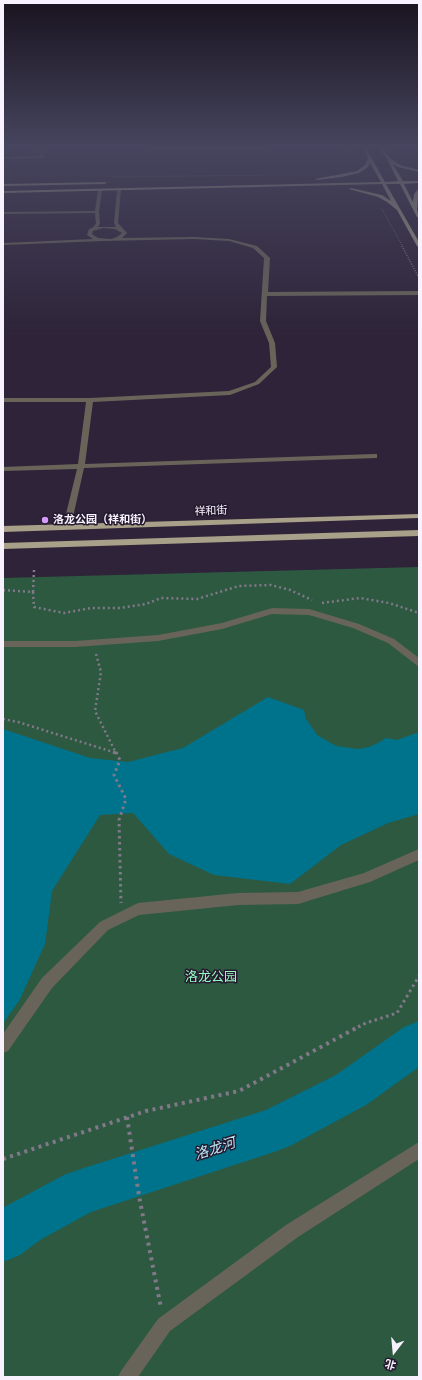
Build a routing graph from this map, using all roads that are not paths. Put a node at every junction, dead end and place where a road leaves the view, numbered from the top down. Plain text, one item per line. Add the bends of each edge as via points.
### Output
1 (59, 212) edge
2 (97, 212) edge
3 (117, 212) edge
4 (400, 212) edge
5 (3, 213) edge
6 (94, 229) junction
7 (120, 229) junction
8 (89, 235) junction
9 (124, 235) junction
10 (101, 240) junction
11 (111, 240) junction
12 (135, 240) junction
13 (76, 241) junction
14 (3, 244) edge
15 (419, 246) edge
16 (419, 293) edge
17 (264, 294) junction
18 (3, 400) edge
19 (90, 400) junction
20 (374, 456) dead end
21 (81, 467) junction
22 (3, 469) edge
23 (419, 516) edge
24 (67, 526) junction
25 (3, 529) edge
26 (419, 533) edge
27 (3, 546) edge
28 (3, 644) edge
29 (419, 663) edge
30 (419, 854) edge
31 (3, 1046) edge
32 (419, 1150) edge
33 (127, 1377) edge

1 - 5 street
2 - 6 street via 98,224
3 - 7 street via 116,223
4 - 15 main road
6 - 7 street
6 - 8 street
7 - 9 street via 124,231
8 - 10 street
8 - 13 street
9 - 11 street
9 - 12 street
10 - 11 street
10 - 13 street
11 - 12 street
12 - 17 street via 229,240 255,247 267,258
13 - 14 street
16 - 17 street
17 - 19 street via 263,321 272,343 274,367 257,383 230,393
18 - 19 street
19 - 21 street
20 - 21 street
21 - 22 street
21 - 24 street
23 - 24 main road, 祥和街
24 - 25 main road, 祥和街
26 - 27 main road
28 - 29 street via 93,643 158,638 222,626 272,611 309,612 356,626 391,641
30 - 31 street via 366,878 298,898 238,899 138,909 104,926 47,983
32 - 33 street via 292,1231 164,1325

